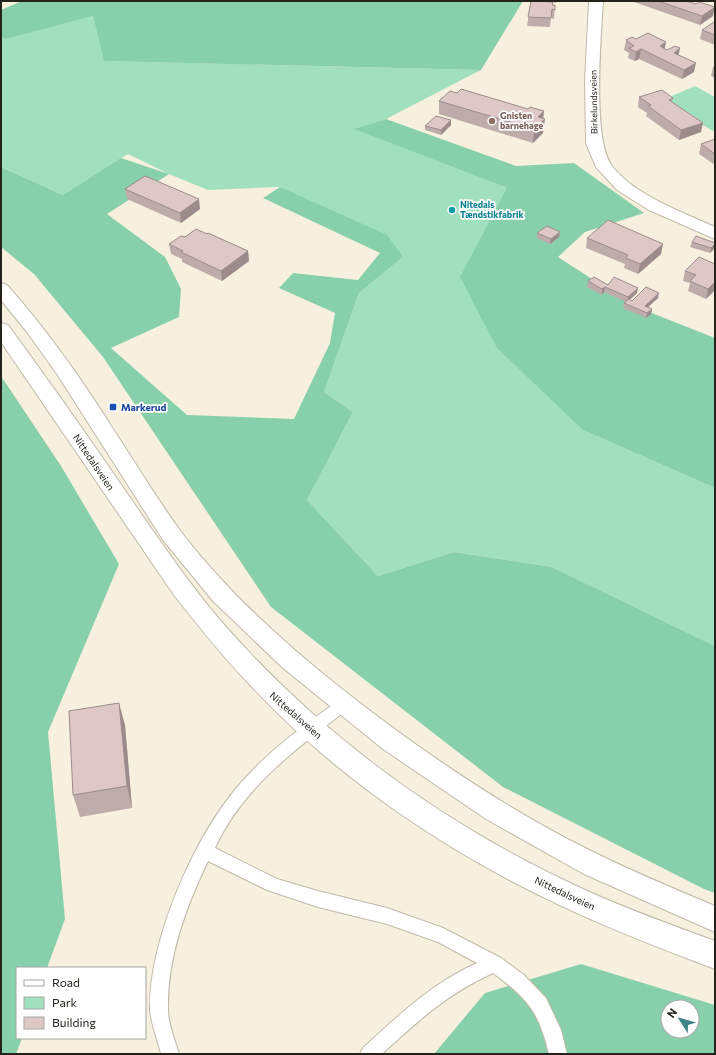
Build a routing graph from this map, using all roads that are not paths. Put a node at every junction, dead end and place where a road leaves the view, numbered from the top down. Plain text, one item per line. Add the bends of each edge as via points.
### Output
1 (596, 1) edge
2 (715, 234) edge
3 (1, 289) edge
4 (1, 329) edge
5 (343, 705) junction
6 (311, 728) junction
7 (205, 851) junction
8 (715, 919) edge
9 (715, 955) edge
10 (495, 964) junction
11 (170, 1054) edge
12 (369, 1054) edge
13 (558, 1054) edge

1 - 2 main road, Birkelundsveien via 592,80 594,143 604,167 623,186 655,206
3 - 5 main road via 70,378 156,514 179,545 265,639
4 - 6 main road, Nittedalsveien via 185,592 266,688
5 - 6 lane
5 - 8 main road via 428,768 525,828 621,878
6 - 7 lane via 259,772 243,790 218,824
6 - 9 main road, Nittedalsveien via 402,799 501,860 604,911
7 - 10 lane via 274,886 387,916 443,936
7 - 11 lane via 181,900 161,982 159,1011
10 - 12 lane via 461,979 424,1005
10 - 13 lane via 518,981 540,1004 552,1030

